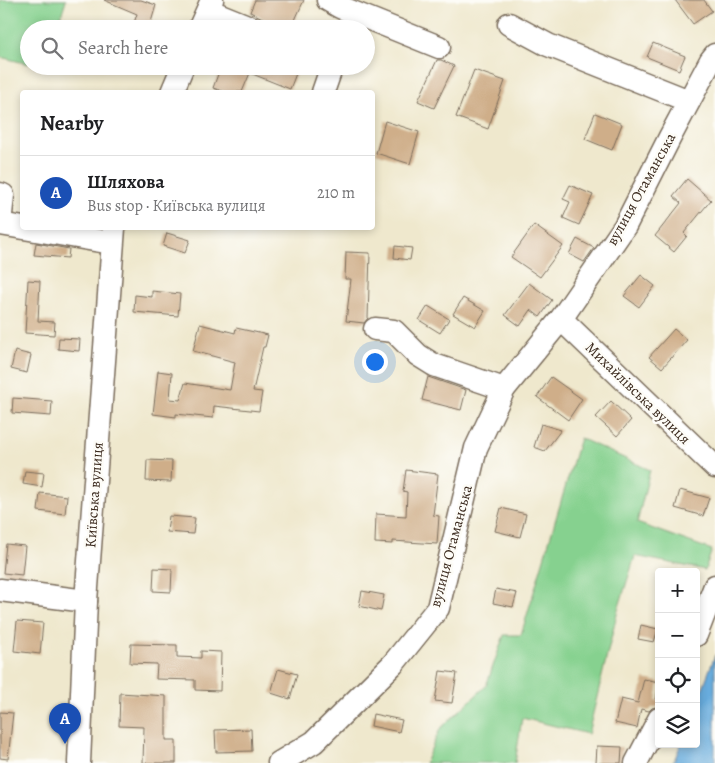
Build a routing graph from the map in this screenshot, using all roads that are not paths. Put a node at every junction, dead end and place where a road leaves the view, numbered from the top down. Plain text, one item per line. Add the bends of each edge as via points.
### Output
1 (328, 0) edge
2 (206, 13) edge
3 (228, 20) edge
4 (372, 20) edge
5 (375, 21) edge
6 (509, 24) dead end
7 (439, 47) dead end
8 (715, 55) edge
9 (179, 75) edge
10 (329, 75) edge
11 (173, 90) edge
12 (324, 90) edge
13 (689, 100) junction
14 (0, 194) edge
15 (20, 226) edge
16 (62, 230) edge
17 (113, 235) edge
18 (561, 319) junction
19 (375, 329) dead end
20 (504, 389) junction
21 (715, 467) edge
22 (715, 586) edge
23 (0, 590) edge
24 (86, 600) junction
25 (700, 625) edge
26 (655, 727) edge
27 (79, 763) edge
28 (279, 763) edge
29 (636, 763) edge

1 - 4 street
2 - 3 street
5 - 7 street
6 - 13 street via 548,44
8 - 13 street, вулиця Отаманська
9 - 11 street
10 - 12 street
13 - 18 street, вулиця Отаманська via 625,226
14 - 15 street via 3,195 0,224
16 - 17 street
17 - 24 street, Київська вулиця
18 - 20 street, вулиця Отаманська
18 - 21 street, Михайлівська вулиця
19 - 20 street via 394,331 418,355 434,365
20 - 28 street, вулиця Отаманська via 476,448 438,608 393,664 314,742
22 - 25 street
23 - 24 street
24 - 27 street, Київська вулиця
26 - 29 street

